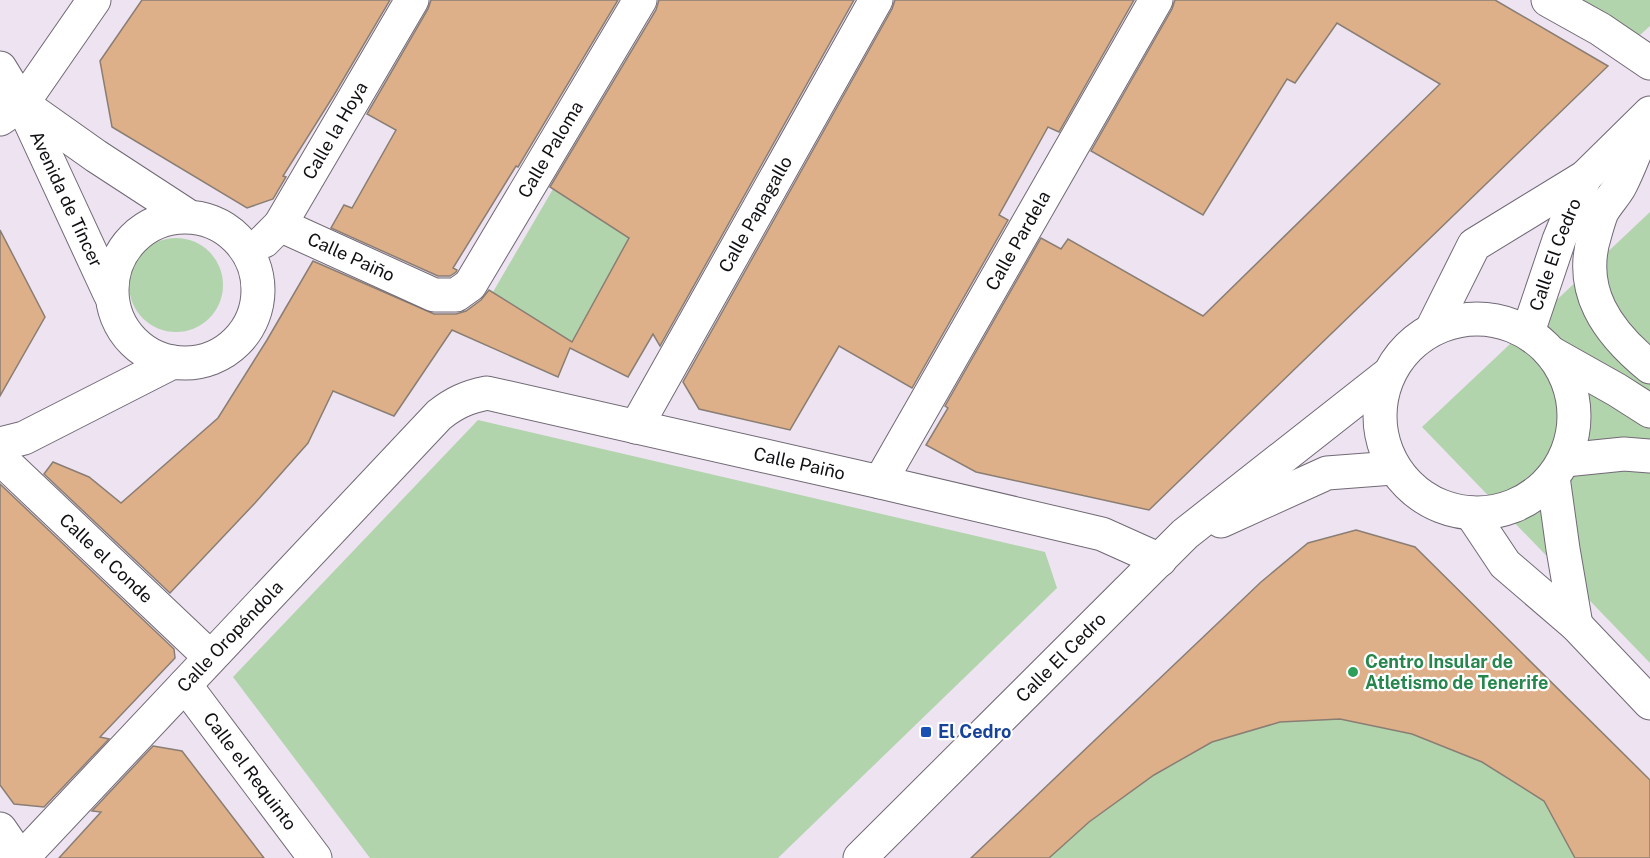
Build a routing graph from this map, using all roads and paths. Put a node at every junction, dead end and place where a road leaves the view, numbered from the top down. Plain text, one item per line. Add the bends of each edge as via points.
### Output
1 (94, 0) edge
2 (412, 0) edge
3 (640, 0) edge
4 (876, 0) edge
5 (1156, 0) edge
6 (1548, 0) edge
7 (1650, 63) edge
8 (0, 69) edge
9 (11, 112) edge
10 (1650, 114) edge
11 (1586, 177) junction
12 (185, 214) junction
13 (280, 225) junction
14 (251, 255) junction
15 (110, 294) junction
16 (456, 295) joint
17 (1432, 329) junction
18 (1528, 332) junction
19 (1553, 354) junction
20 (173, 362) junction
21 (1650, 367) edge
22 (1386, 376) junction
23 (1650, 411) edge
24 (439, 415) joint
25 (636, 427) junction
26 (0, 444) edge
27 (1650, 456) edge
28 (0, 459) edge
29 (1393, 468) junction
30 (1559, 469) junction
31 (880, 482) junction
32 (1471, 513) junction
33 (1185, 534) junction
34 (1160, 560) junction
35 (1576, 625) junction
36 (210, 657) junction
37 (185, 684) junction
38 (1650, 703) edge
39 (0, 829) edge
40 (21, 858) edge
41 (315, 858) edge
42 (860, 858) edge

1 - 9 main road
2 - 13 main road, Calle la Hoya
3 - 16 main road, Calle Paloma via 470,285
4 - 25 main road, Calle Papagallo
5 - 31 main road, Calle Pardela
6 - 7 main road
8 - 9 main road, Avenida de Tíncer
9 - 12 main road, Avenida de Tíncer via 96,156
9 - 15 main road, Avenida de Tíncer
10 - 11 main road, Calle El Cedro
10 - 21 main road via 1620,186 1601,213 1590,248 1589,279 1597,306 1613,331
11 - 17 main road, Calle El Cedro via 1474,245
11 - 18 main road, Calle El Cedro via 1559,240
12 - 14 main road via 225,227
12 - 15 main road via 144,227 121,250
13 - 14 main road, Calle la Hoya
13 - 16 main road, Calle Paiño via 435,295
14 - 20 main road via 258,281 255,311 241,337 220,355 194,363
15 - 20 main road via 120,326 142,350
17 - 18 main road via 1463,318 1506,324
17 - 22 main road via 1404,349
18 - 19 main road
19 - 23 main road
19 - 30 main road via 1570,383 1575,416
20 - 26 main road via 24,438
22 - 29 main road via 1378,408 1381,440
22 - 33 main road, Calle El Cedro
24 - 25 main road, Calle Paiño via 454,403 487,393
24 - 36 main road, Calle Oropéndola
25 - 31 main road, Calle Paiño
27 - 30 main road via 1624,454
28 - 36 main road, Calle el Conde
29 - 32 main road via 1413,491 1440,507
29 - 33 main road, Calle El Cedro via 1327,473 1240,514
30 - 32 main road via 1530,498 1501,510
30 - 35 main road via 1563,549
31 - 34 main road, Calle Paiño via 1102,534
32 - 35 main road via 1505,564
33 - 34 main road, Calle El Cedro
34 - 42 main road, Calle El Cedro
35 - 38 main road
36 - 37 main road, Calle Oropéndola
37 - 40 main road, Calle Oropéndola
37 - 41 main road, Calle el Requinto
39 - 40 main road

